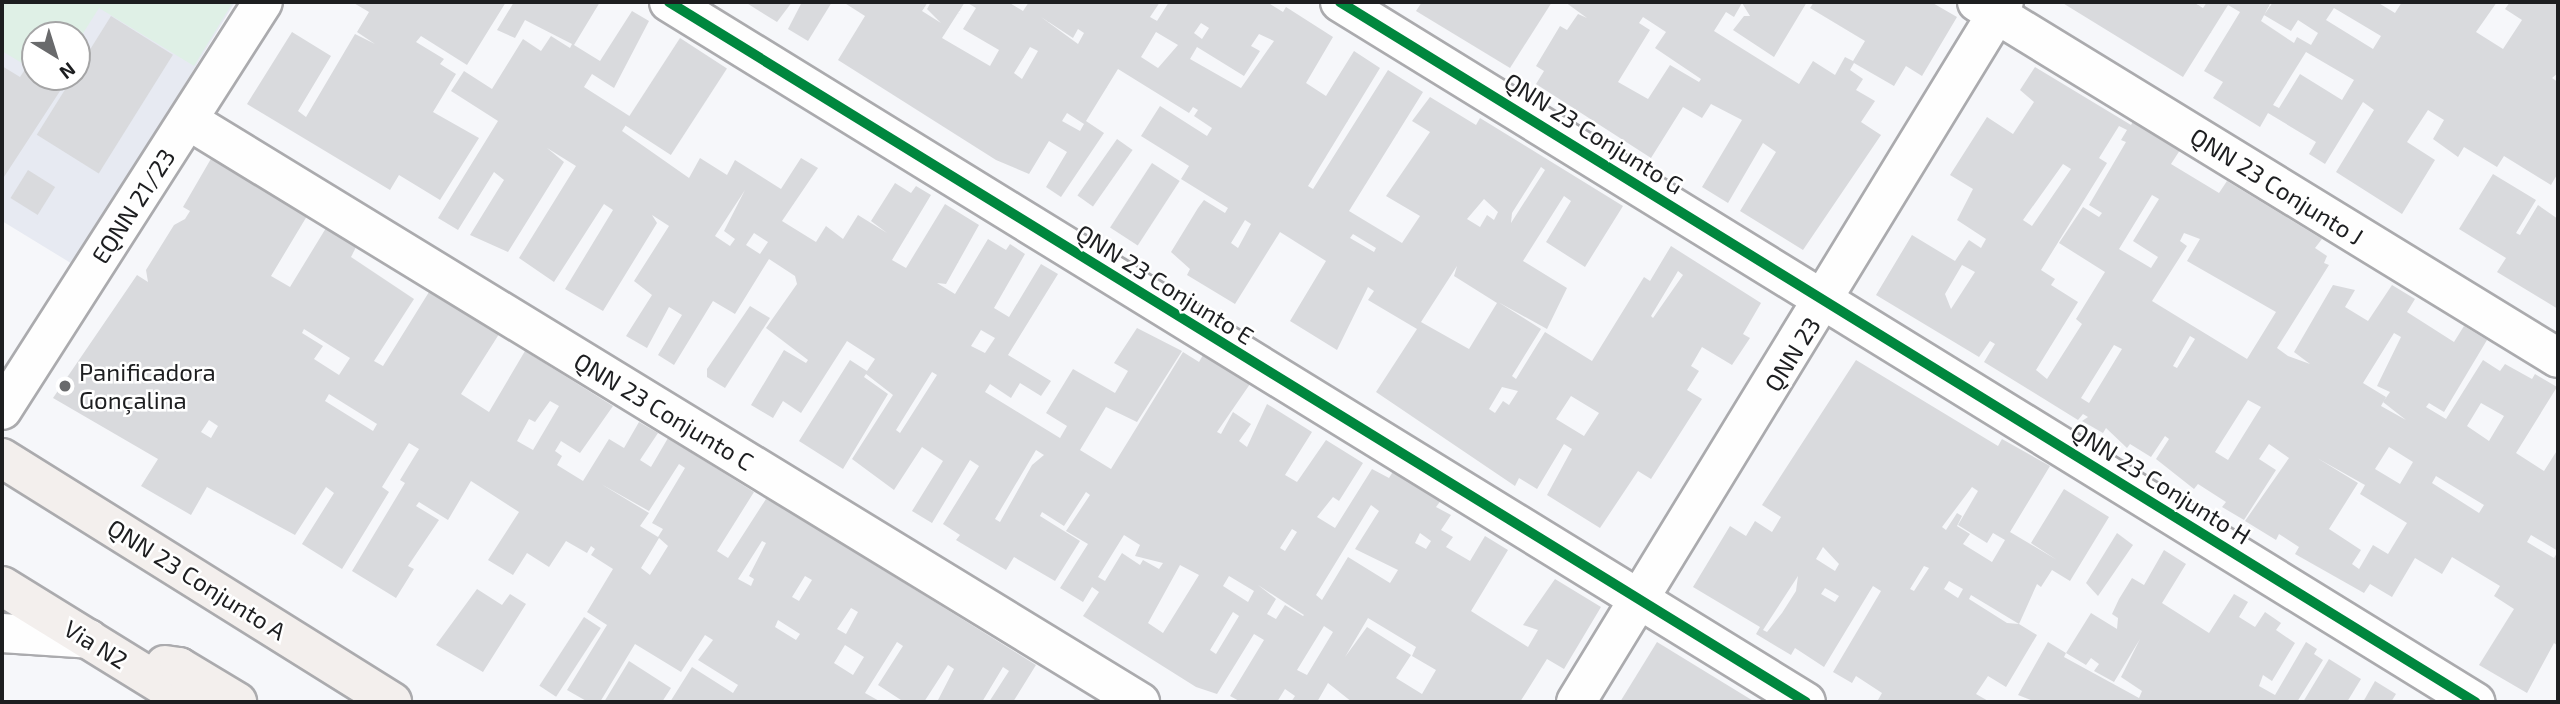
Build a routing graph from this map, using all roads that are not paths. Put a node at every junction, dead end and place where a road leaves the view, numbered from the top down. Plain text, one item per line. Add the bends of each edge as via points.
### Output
1 (263, 2) edge
2 (669, 2) edge
3 (1340, 2) edge
4 (1992, 6) edge
5 (188, 120) junction
6 (1826, 300) junction
7 (2558, 358) edge
8 (2, 410) edge
9 (2, 458) edge
10 (2, 586) edge
11 (1639, 601) junction
12 (2, 634) edge
13 (104, 648) junction
14 (347, 673) junction
15 (190, 702) edge
16 (237, 702) edge
17 (370, 702) edge
18 (392, 702) edge
19 (1140, 702) edge
20 (1576, 702) edge
21 (1806, 702) edge
22 (2475, 702) edge

1 - 5 street, EQNN 21/23
2 - 11 street, QNN 23 Conjunto E
3 - 6 street, QNN 23 Conjunto G
4 - 6 street, QNN 23
4 - 7 street, QNN 23 Conjunto J
5 - 8 street, EQNN 21/23
5 - 19 street, QNN 23 Conjunto C
6 - 11 street, QNN 23
6 - 22 street, QNN 23 Conjunto H
9 - 14 main road, QNN 23 Conjunto A
10 - 13 main road, Via N2
11 - 20 street, QNN 23
11 - 21 street, QNN 23 Conjunto E
12 - 13 street
13 - 15 main road, Via N2
13 - 16 main road via 179,667
14 - 17 main road
14 - 18 main road, QNN 23 Conjunto A

